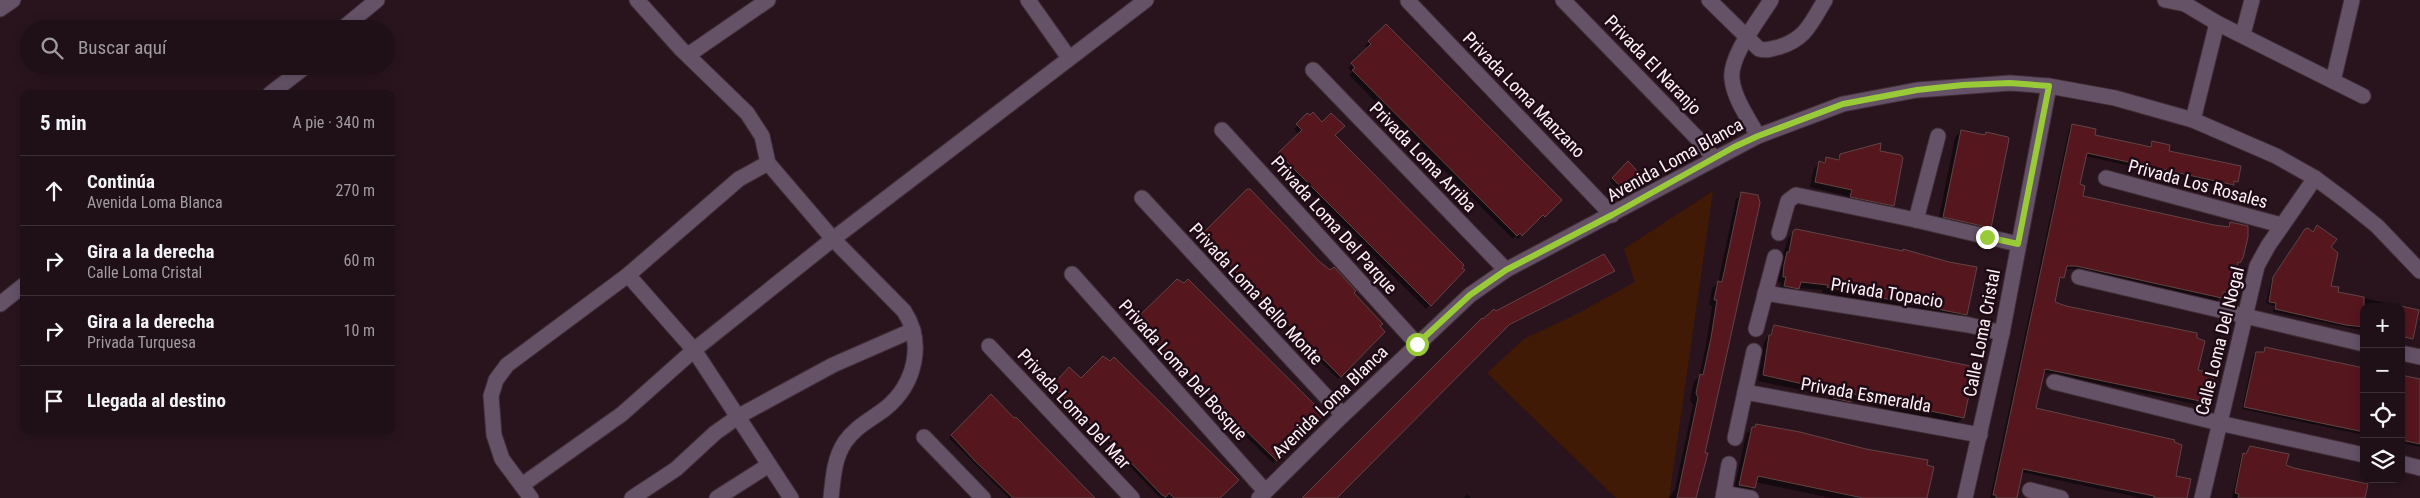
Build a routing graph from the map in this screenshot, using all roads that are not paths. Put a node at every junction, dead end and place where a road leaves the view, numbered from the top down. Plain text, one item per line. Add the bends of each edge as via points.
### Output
1 (13, 0) edge
2 (377, 0) edge
3 (637, 0) edge
4 (768, 0) edge
5 (1028, 0) edge
6 (1146, 0) edge
7 (1563, 0) edge
8 (1709, 0) edge
9 (1771, 0) edge
10 (1825, 0) edge
11 (2165, 0) edge
12 (2252, 0) edge
13 (2352, 0) edge
14 (1408, 1) edge
15 (0, 9) edge
16 (353, 20) edge
17 (2217, 23) junction
18 (2243, 34) junction
19 (1748, 37) junction
20 (688, 55) junction
21 (1069, 58) junction
22 (1313, 70) dead end
23 (294, 75) edge
24 (2333, 80) junction
25 (2049, 86) junction
26 (275, 90) edge
27 (2363, 96) dead end
28 (2193, 120) junction
29 (1222, 130) dead end
30 (1758, 136) junction
31 (1938, 136) dead end
32 (1715, 159) junction
33 (768, 163) junction
34 (2106, 178) dead end
35 (2315, 178) junction
36 (1142, 198) dead end
37 (1612, 215) junction
38 (1916, 220) junction
39 (2281, 225) junction
40 (1778, 233) dead end
41 (833, 239) junction
42 (2018, 244) junction
43 (1775, 258) dead end
44 (1506, 270) junction
45 (2420, 272) edge
46 (628, 274) junction
47 (1072, 274) dead end
48 (2079, 277) dead end
49 (20, 288) edge
50 (1765, 293) junction
51 (0, 304) edge
52 (2244, 316) junction
53 (1756, 329) dead end
54 (913, 330) junction
55 (2002, 334) junction
56 (2360, 343) edge
57 (1417, 344) junction
58 (989, 346) dead end
59 (694, 350) junction
60 (1754, 351) dead end
61 (2405, 354) edge
62 (2420, 357) edge
63 (2054, 382) dead end
64 (1745, 392) junction
65 (1343, 414) junction
66 (739, 416) junction
67 (2219, 423) junction
68 (1980, 435) junction
69 (924, 437) dead end
70 (1735, 438) dead end
71 (2360, 454) edge
72 (1729, 464) dead end
73 (2405, 464) edge
74 (769, 465) junction
75 (2420, 468) edge
76 (522, 485) junction
77 (2030, 490) dead end
78 (1262, 495) edge
79 (1724, 496) edge
80 (530, 498) edge
81 (632, 498) edge
82 (717, 498) edge
83 (791, 498) edge
84 (831, 498) edge
85 (983, 498) edge
86 (1132, 498) edge
87 (1751, 498) edge
88 (1965, 498) edge
89 (2060, 498) edge
90 (2202, 498) edge

1 - 15 street
2 - 16 street
3 - 20 street
4 - 20 street
5 - 21 street
6 - 21 street
7 - 32 street, Privada El Naranjo
8 - 19 street
9 - 19 street
10 - 19 street via 1794,42 1767,51 1759,49
11 - 17 street via 2185,4
12 - 18 street
13 - 24 street
14 - 37 street, Privada Loma Manzano
17 - 18 street
17 - 28 street
18 - 24 street
19 - 30 street via 1734,61 1732,79 1736,95
20 - 33 street via 747,113 762,136
21 - 41 street
22 - 44 street, Privada Loma Arriba
23 - 26 street
24 - 27 street
25 - 28 street, Avenida Loma Blanca via 2115,98
25 - 30 street, Avenida Loma Blanca via 2010,83 1917,90 1843,104
25 - 42 street, Calle Loma Cristal
28 - 35 street, Avenida Loma Blanca via 2276,156
29 - 57 street, Privada Loma Del Parque
30 - 32 street, Avenida Loma Blanca
31 - 38 street
32 - 37 street, Avenida Loma Blanca
33 - 41 street
33 - 46 street via 739,179
34 - 39 street, Privada Los Rosales
35 - 39 street, Calle Loma Del Nogal
35 - 45 street, Avenida Loma Blanca via 2377,226
36 - 65 street, Privada Loma Bello Monte
37 - 44 street, Avenida Loma Blanca
38 - 40 street via 1796,195 1788,201
38 - 42 street
39 - 52 street, Calle Loma Del Nogal via 2257,266
41 - 54 street via 904,311
41 - 59 street
42 - 55 street, Calle Loma Cristal
43 - 50 street
44 - 57 street, Avenida Loma Blanca via 1470,295
46 - 59 street
46 - 76 street via 506,365 496,380 491,396 494,436 502,459
47 - 78 street, Privada Loma Del Bosque
48 - 52 street
49 - 51 street
50 - 53 street
50 - 55 street, Privada Topacio via 1969,325
52 - 56 street
52 - 67 street, Calle Loma Del Nogal
54 - 66 street via 833,365
54 - 84 street via 914,366 907,384 886,408 867,420 845,443 837,459
55 - 68 street, Calle Loma Cristal
57 - 65 street, Avenida Loma Blanca
58 - 86 street, Privada Loma Del Mar
59 - 66 street
59 - 76 street via 622,414
60 - 64 street
61 - 62 street
63 - 67 street
64 - 68 street, Privada Esmeralda
64 - 70 street
65 - 78 street, Avenida Loma Blanca
66 - 74 street
66 - 81 street via 676,469
67 - 71 street
67 - 90 street, Calle Loma Del Nogal
68 - 88 street, Calle Loma Cristal
69 - 85 street
72 - 79 street
73 - 75 street
74 - 82 street
74 - 83 street
76 - 80 street
77 - 89 street
79 - 87 street

